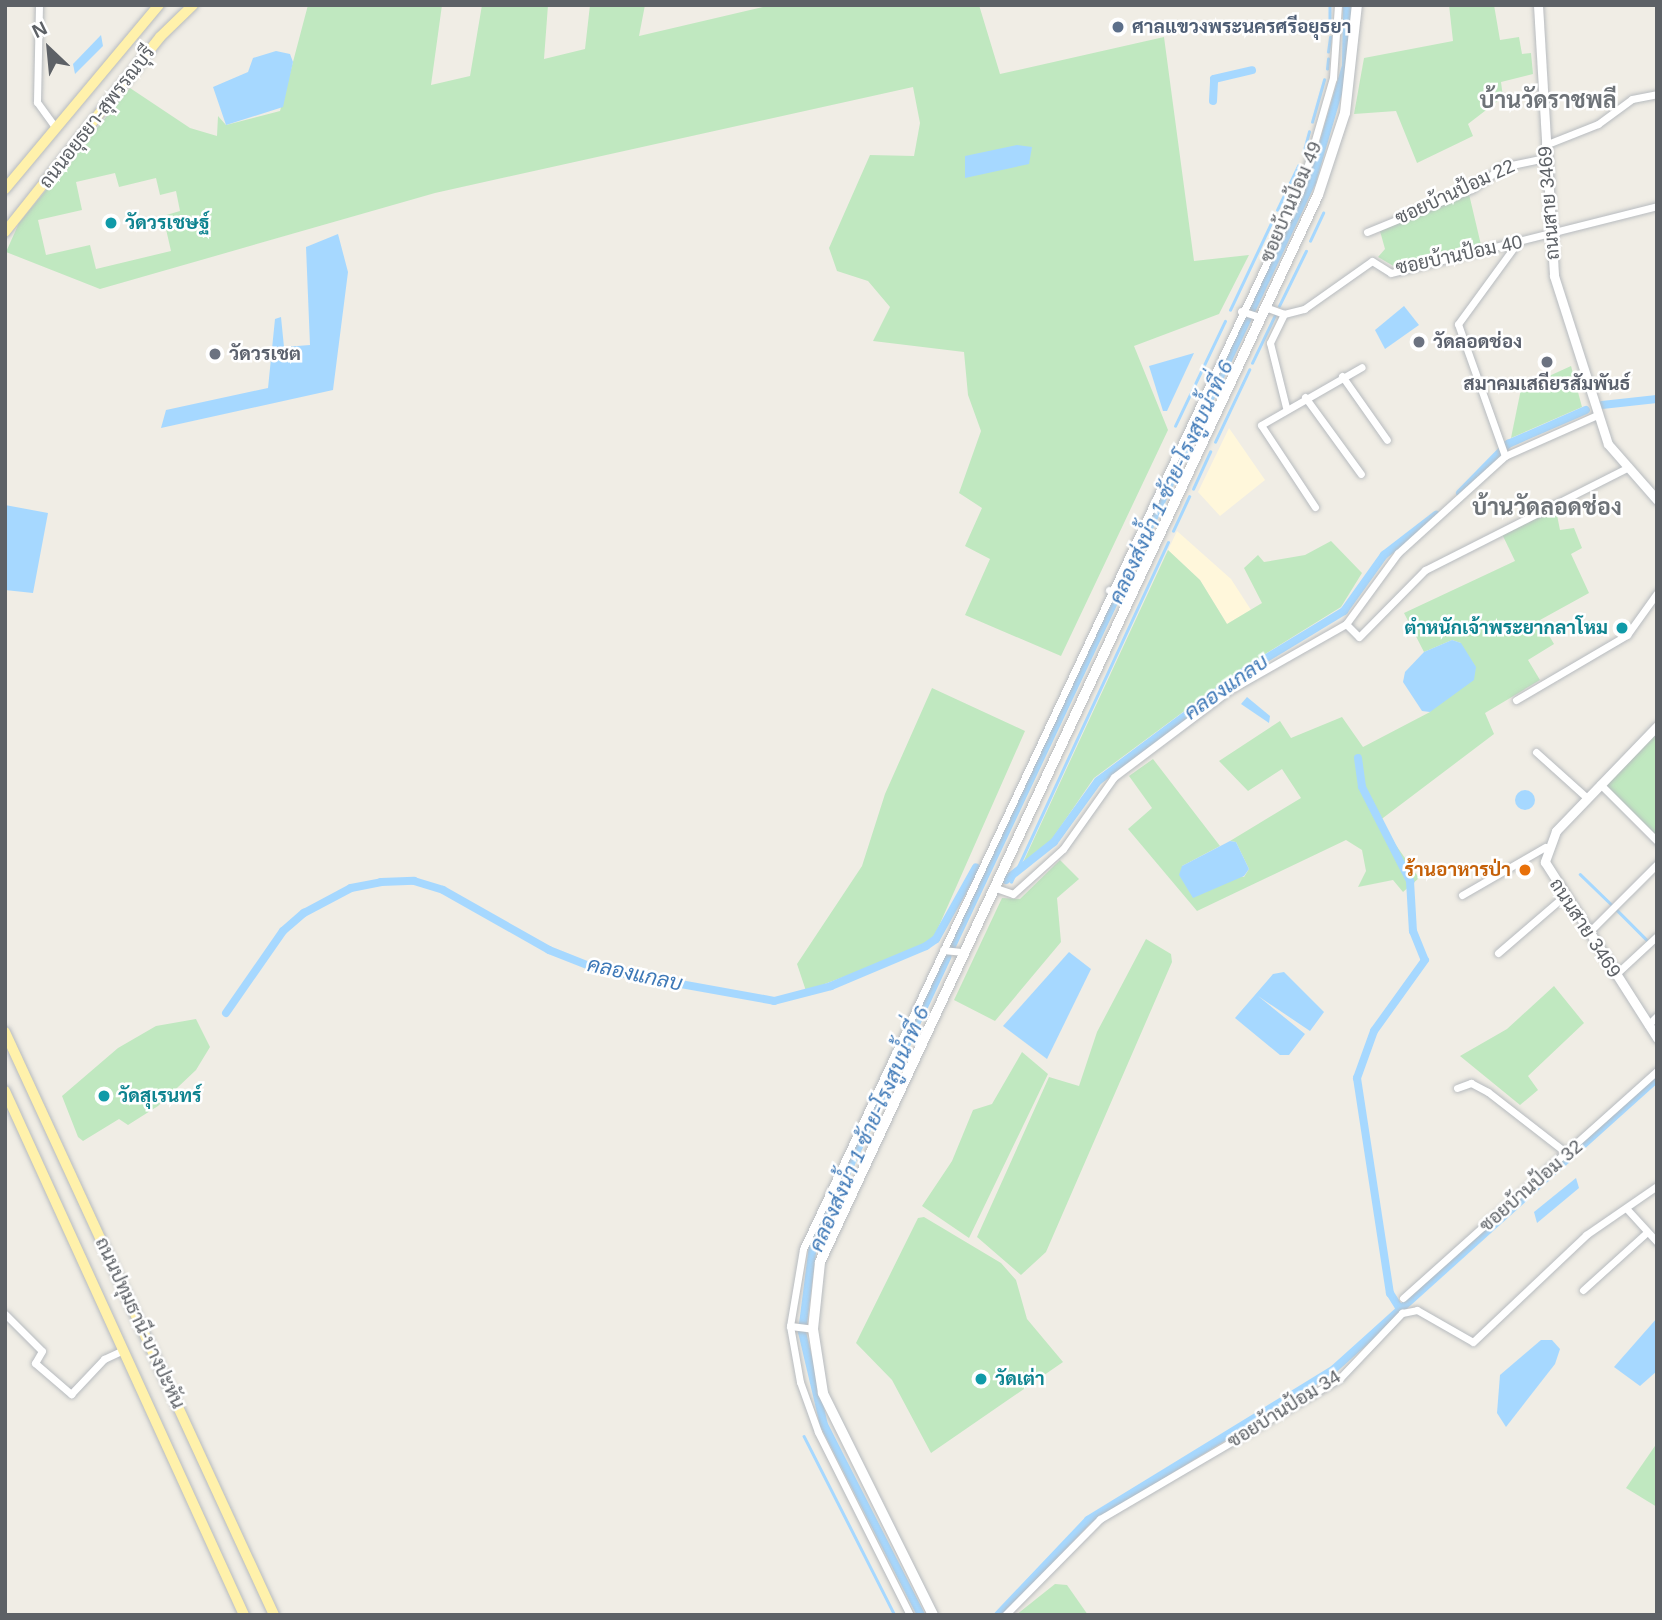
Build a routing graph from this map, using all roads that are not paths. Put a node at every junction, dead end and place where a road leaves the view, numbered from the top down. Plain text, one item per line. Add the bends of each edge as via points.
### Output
1 (39, 5) edge
2 (159, 5) edge
3 (193, 5) edge
4 (1338, 5) edge
5 (1357, 5) edge
6 (1538, 5) edge
7 (1346, 58) junction
8 (1341, 81) junction
9 (1657, 94) edge
10 (55, 127) junction
11 (1545, 145) junction
12 (1545, 158) junction
13 (5, 189) edge
14 (1657, 206) edge
15 (5, 232) edge
16 (1367, 232) dead end
17 (1547, 234) junction
18 (1517, 243) junction
19 (1265, 307) junction
20 (1250, 314) junction
21 (1284, 314) junction
22 (1362, 367) dead end
23 (1342, 376) junction
24 (1305, 397) junction
25 (1286, 407) junction
26 (1597, 415) junction
27 (1387, 440) dead end
28 (1503, 451) junction
29 (1625, 469) junction
30 (1361, 474) dead end
31 (1657, 500) edge
32 (1315, 507) dead end
33 (1657, 593) edge
34 (1118, 594) junction
35 (1346, 624) junction
36 (1516, 700) dead end
37 (1657, 726) edge
38 (1536, 752) dead end
39 (1600, 784) junction
40 (1587, 798) junction
41 (1657, 841) edge
42 (1545, 847) junction
43 (1657, 864) edge
44 (992, 887) junction
45 (1462, 895) dead end
46 (1563, 897) junction
47 (1587, 933) junction
48 (1657, 936) edge
49 (943, 950) junction
50 (961, 952) junction
51 (1498, 953) dead end
52 (1615, 975) junction
53 (1657, 1016) edge
54 (1648, 1025) junction
55 (5, 1032) edge
56 (1657, 1038) edge
57 (896, 1052) junction
58 (909, 1057) junction
59 (1657, 1070) edge
60 (1457, 1088) dead end
61 (5, 1091) edge
62 (1568, 1154) junction
63 (1657, 1186) edge
64 (1626, 1208) junction
65 (1646, 1233) junction
66 (1657, 1242) edge
67 (1583, 1290) dead end
68 (1404, 1298) dead end
69 (5, 1314) edge
70 (794, 1327) junction
71 (810, 1328) junction
72 (123, 1350) junction
73 (244, 1615) edge
74 (274, 1615) edge
75 (910, 1615) edge
76 (933, 1615) edge
77 (1005, 1615) edge

1 - 10 street via 37,102
2 - 10 main road, ถนนอยุธยา-สุพรรณบุรี
3 - 15 main road, ถนนอยุธยา-สุพรรณบุรี via 160,37
4 - 7 street, ซอยบ้านป้อม 49
5 - 7 main road
6 - 11 street, ถนนสาย 3469
7 - 8 main road
7 - 8 street, ซอยบ้านป้อม 49
8 - 19 main road via 1318,195
8 - 20 street, ซอยบ้านป้อม 49
9 - 11 street via 1632,99 1598,124
10 - 13 main road, ถนนอยุธยา-สุพรรณบุรี
11 - 12 street, ถนนสาย 3469
12 - 16 street, ซอยบ้านป้อม 22 via 1502,167 1472,189
12 - 17 street, ถนนสาย 3469
14 - 17 street, ซอยบ้านป้อม 40
17 - 18 street, ซอยบ้านป้อม 40
17 - 26 street, ถนนสาย 3469 via 1560,299
18 - 21 street, ซอยบ้านป้อม 40 via 1391,273 1372,261 1323,298
18 - 28 street via 1458,324
19 - 20 main road
19 - 21 street
20 - 34 main road
20 - 34 street, ซอยบ้านป้อม 49
21 - 25 street via 1270,343
22 - 23 street
23 - 24 street
23 - 27 street
24 - 25 street
24 - 30 street
25 - 32 street via 1261,428
26 - 28 street
26 - 29 street, ถนนสาย 3469
28 - 35 street via 1398,553
29 - 31 street, ถนนสาย 3469
29 - 35 street via 1437,562 1402,587 1359,637
33 - 36 street via 1627,635
34 - 44 main road
34 - 49 street, ซอยบ้านป้อม 49
35 - 44 street via 1228,691 1114,777 1063,849 1013,894
37 - 39 street
38 - 40 street
39 - 40 street
39 - 41 street
40 - 42 street
42 - 45 street
42 - 46 street, ถนนสาย 3469 via 1545,862
43 - 47 street
44 - 50 main road
46 - 47 street, ถนนสาย 3469
46 - 51 street
47 - 52 street, ถนนสาย 3469
48 - 52 street
49 - 50 street
49 - 57 street, ซอยบ้านป้อม 49
50 - 58 main road
52 - 54 street, ถนนสาย 3469
53 - 54 street
54 - 56 street, ถนนสาย 3469
55 - 74 main road, ถนนปทุมธานี-บางปะหัน
57 - 58 street
57 - 70 street, ซอยบ้านป้อม 49 via 808,1233
58 - 71 main road via 826,1240 815,1279
59 - 62 street, ซอยบ้านป้อม 32
60 - 62 street via 1471,1083 1488,1092
61 - 72 main road, ถนนปทุมธานี-บางปะหัน
62 - 68 street, ซอยบ้านป้อม 32
63 - 64 street, ซอยบ้านป้อม 34
64 - 65 street
64 - 77 street, ซอยบ้านป้อม 34 via 1586,1235 1473,1342 1417,1310 1402,1313 1340,1378 1100,1519
65 - 66 street
65 - 67 street
69 - 72 street via 42,1351 36,1363 71,1394 104,1359
70 - 71 street
70 - 75 street via 818,1432
71 - 76 main road via 834,1420
72 - 73 main road, ถนนปทุมธานี-บางปะหัน

